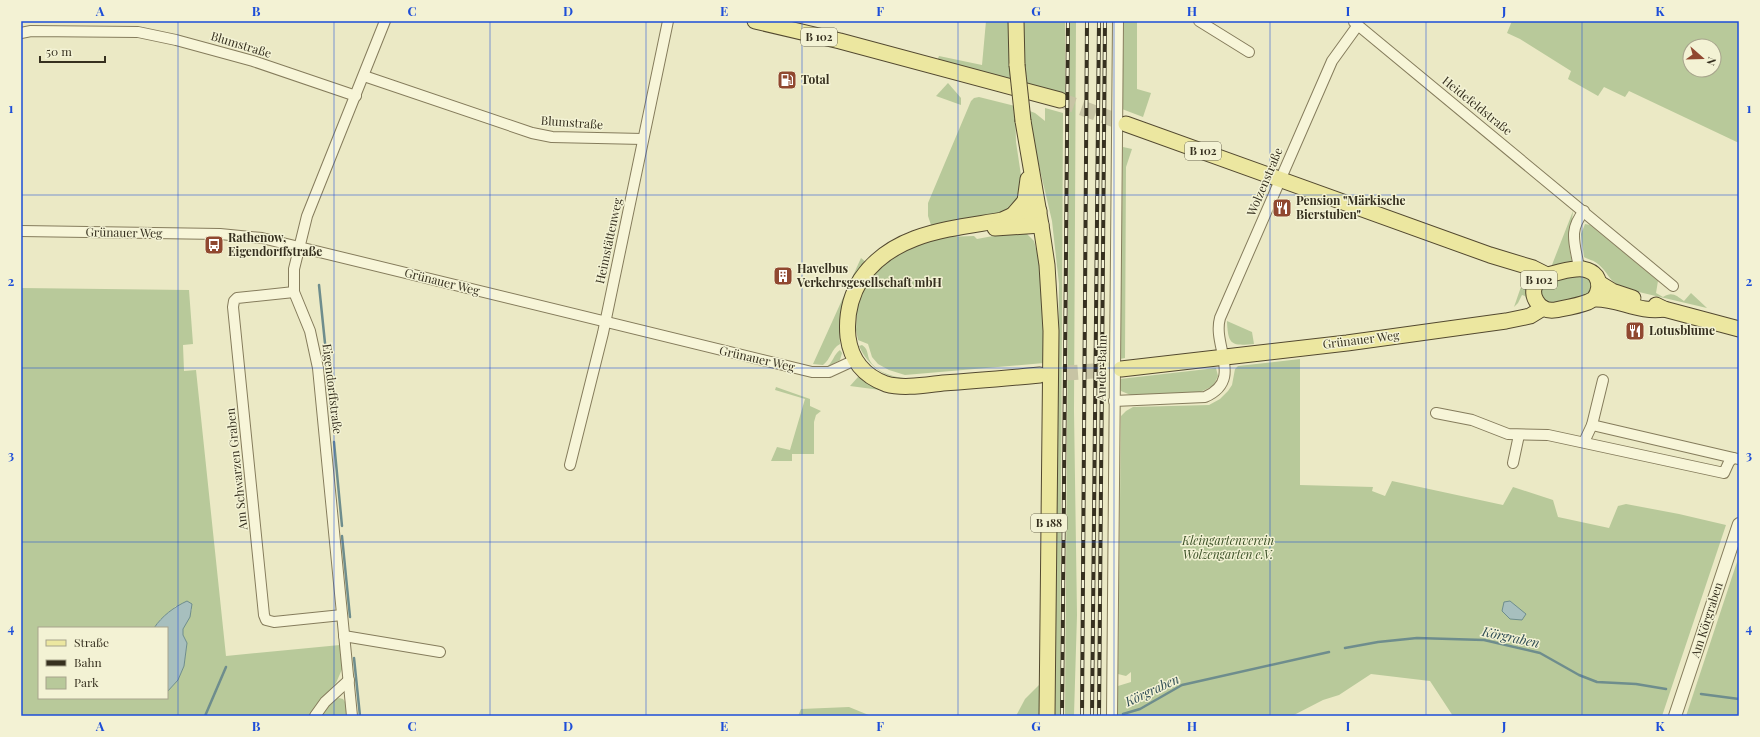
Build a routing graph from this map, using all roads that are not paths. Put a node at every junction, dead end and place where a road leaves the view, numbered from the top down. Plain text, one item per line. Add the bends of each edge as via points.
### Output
1 (385, 21) edge
2 (668, 21) edge
3 (755, 21) edge
4 (1016, 21) edge
5 (1118, 21) edge
6 (1199, 21) edge
7 (1356, 23) edge
8 (21, 33) edge
9 (1249, 52) dead end
10 (364, 76) junction
11 (356, 96) junction
12 (1060, 100) tunnel mouth
13 (1126, 124) tunnel mouth
14 (643, 139) junction
15 (1030, 168) junction
16 (1280, 179) junction
17 (1584, 211) junction
18 (1013, 215) junction
19 (1040, 218) junction
20 (21, 231) edge
21 (942, 231) junction
22 (299, 247) junction
23 (1579, 269) junction
24 (1599, 283) junction
25 (1673, 286) dead end
26 (294, 292) junction
27 (1540, 292) junction
28 (1594, 299) junction
29 (1664, 310) junction
30 (605, 322) junction
31 (1739, 329) edge
32 (1224, 357) junction
33 (855, 360) junction
34 (1121, 369) tunnel mouth
35 (1040, 375) tunnel mouth
36 (1603, 380) dead end
37 (1114, 400) junction
38 (1436, 413) dead end
39 (1592, 426) junction
40 (1519, 435) junction
41 (1584, 442) junction
42 (1736, 458) edge
43 (1513, 463) dead end
44 (570, 465) dead end
45 (1739, 524) edge
46 (342, 616) junction
47 (344, 636) junction
48 (440, 652) dead end
49 (349, 680) junction
50 (1677, 712) edge
51 (315, 716) edge
52 (352, 716) edge
53 (1048, 716) edge
54 (1112, 716) edge

1 - 10 street, Eigendorffstraße
2 - 14 street, Heimstättenweg
3 - 12 main road, B 102
4 - 15 main road, B 188, bridge via 1022,121
5 - 37 street, An der Bahn
6 - 9 street
7 - 16 street, Wolzenstraße via 1332,61
7 - 17 street, Heidefeldstraße
8 - 11 street, Blumstraße via 138,32 208,48
10 - 11 street, Eigendorffstraße
10 - 14 street, Blumstraße via 537,134 552,137
11 - 22 street, Eigendorffstraße via 307,216
13 - 16 main road, B 102
14 - 30 street, Heimstättenweg
15 - 18 main road via 1028,192
15 - 19 main road, B 188
16 - 27 main road, B 102 via 1490,255 1533,268
16 - 32 street, Wolzenstraße via 1219,323
17 - 23 street via 1573,232
17 - 25 street, Heidefeldstraße
18 - 19 main road
18 - 21 main road via 1002,220
19 - 21 main road via 957,232
19 - 53 main road, B 188 via 1051,331
20 - 22 street, Grünauer Weg via 243,235
21 - 33 main road via 898,245 876,261 865,275 853,294 848,317 849,345
22 - 26 street, Eigendorffstraße via 294,269
22 - 30 street, Grünauer Weg
23 - 24 main road, B 102 via 1595,275
23 - 27 main road, B 102
24 - 28 main road
24 - 29 main road, B 102 via 1612,291
26 - 46 street, Eigendorffstraße via 310,331 317,363
26 - 46 street, Am Schwarzen Graben via 237,298 234,301 264,615 266,620 272,622
27 - 28 main road, B 102 via 1553,310
27 - 32 main road, Grünauer Weg via 1530,316
28 - 29 main road, B 102 via 1653,311
29 - 31 main road, B 102
30 - 33 street, Grünauer Weg via 812,372 829,372
30 - 44 street, Heimstättenweg
32 - 34 main road, Grünauer Weg
32 - 37 street via 1222,383 1216,392 1205,398
33 - 35 main road via 864,372 876,380 901,386
36 - 39 street
37 - 54 street, An der Bahn
38 - 40 street via 1472,420 1508,434
39 - 41 street
39 - 42 street
40 - 41 street via 1548,435
40 - 43 street
41 - 42 street via 1724,473 1728,462
45 - 50 street, Am Körgraben
46 - 47 street, Eigendorffstraße
47 - 48 street
47 - 49 street, Eigendorffstraße
49 - 51 street via 325,702
49 - 52 street, Eigendorffstraße

